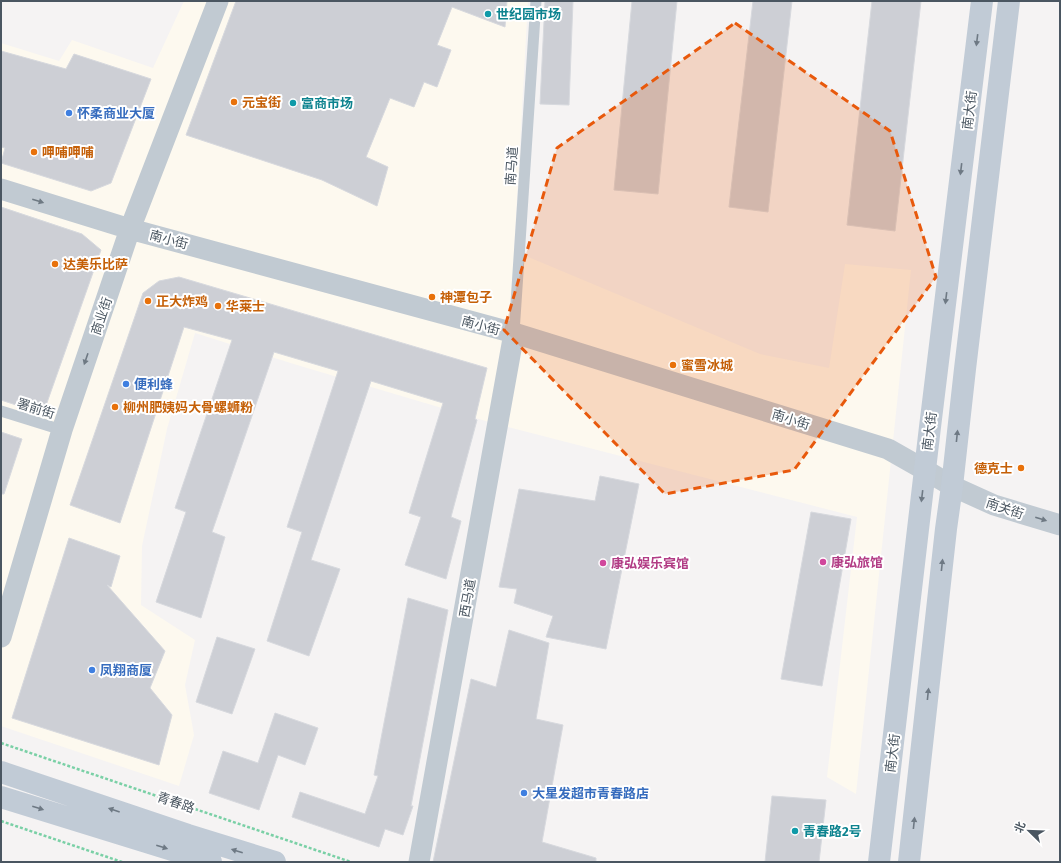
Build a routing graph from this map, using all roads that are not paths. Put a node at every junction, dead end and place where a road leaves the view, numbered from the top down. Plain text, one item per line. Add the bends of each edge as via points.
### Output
1 (218, 1) edge
2 (536, 1) edge
3 (982, 1) edge
4 (1009, 1) edge
5 (1, 189) edge
6 (130, 229) junction
7 (514, 333) junction
8 (1, 411) edge
9 (62, 430) junction
10 (925, 470) junction
11 (952, 486) junction
12 (1060, 525) edge
13 (1, 637) edge
14 (1, 772) edge
15 (1, 797) edge
16 (211, 862) edge
17 (275, 862) edge
18 (420, 862) edge
19 (880, 862) edge
20 (909, 862) edge

1 - 6 street, 商业街
2 - 7 lane, 南马道
3 -> 10 main road, 南大街
11 -> 4 main road, 南大街
5 -> 6 street, 南小街
6 - 7 street, 南小街
6 -> 9 street, 商业街
7 - 10 street, 南小街 via 888,449
7 - 18 street, 西马道
8 - 9 lane, 署前街
9 - 13 street, 商业街
10 - 11 street, 南小街
10 -> 19 main road, 南大街
11 -> 12 street, 南关街 via 994,505
20 -> 11 main road, 南大街
17 -> 14 main road
15 -> 16 main road

